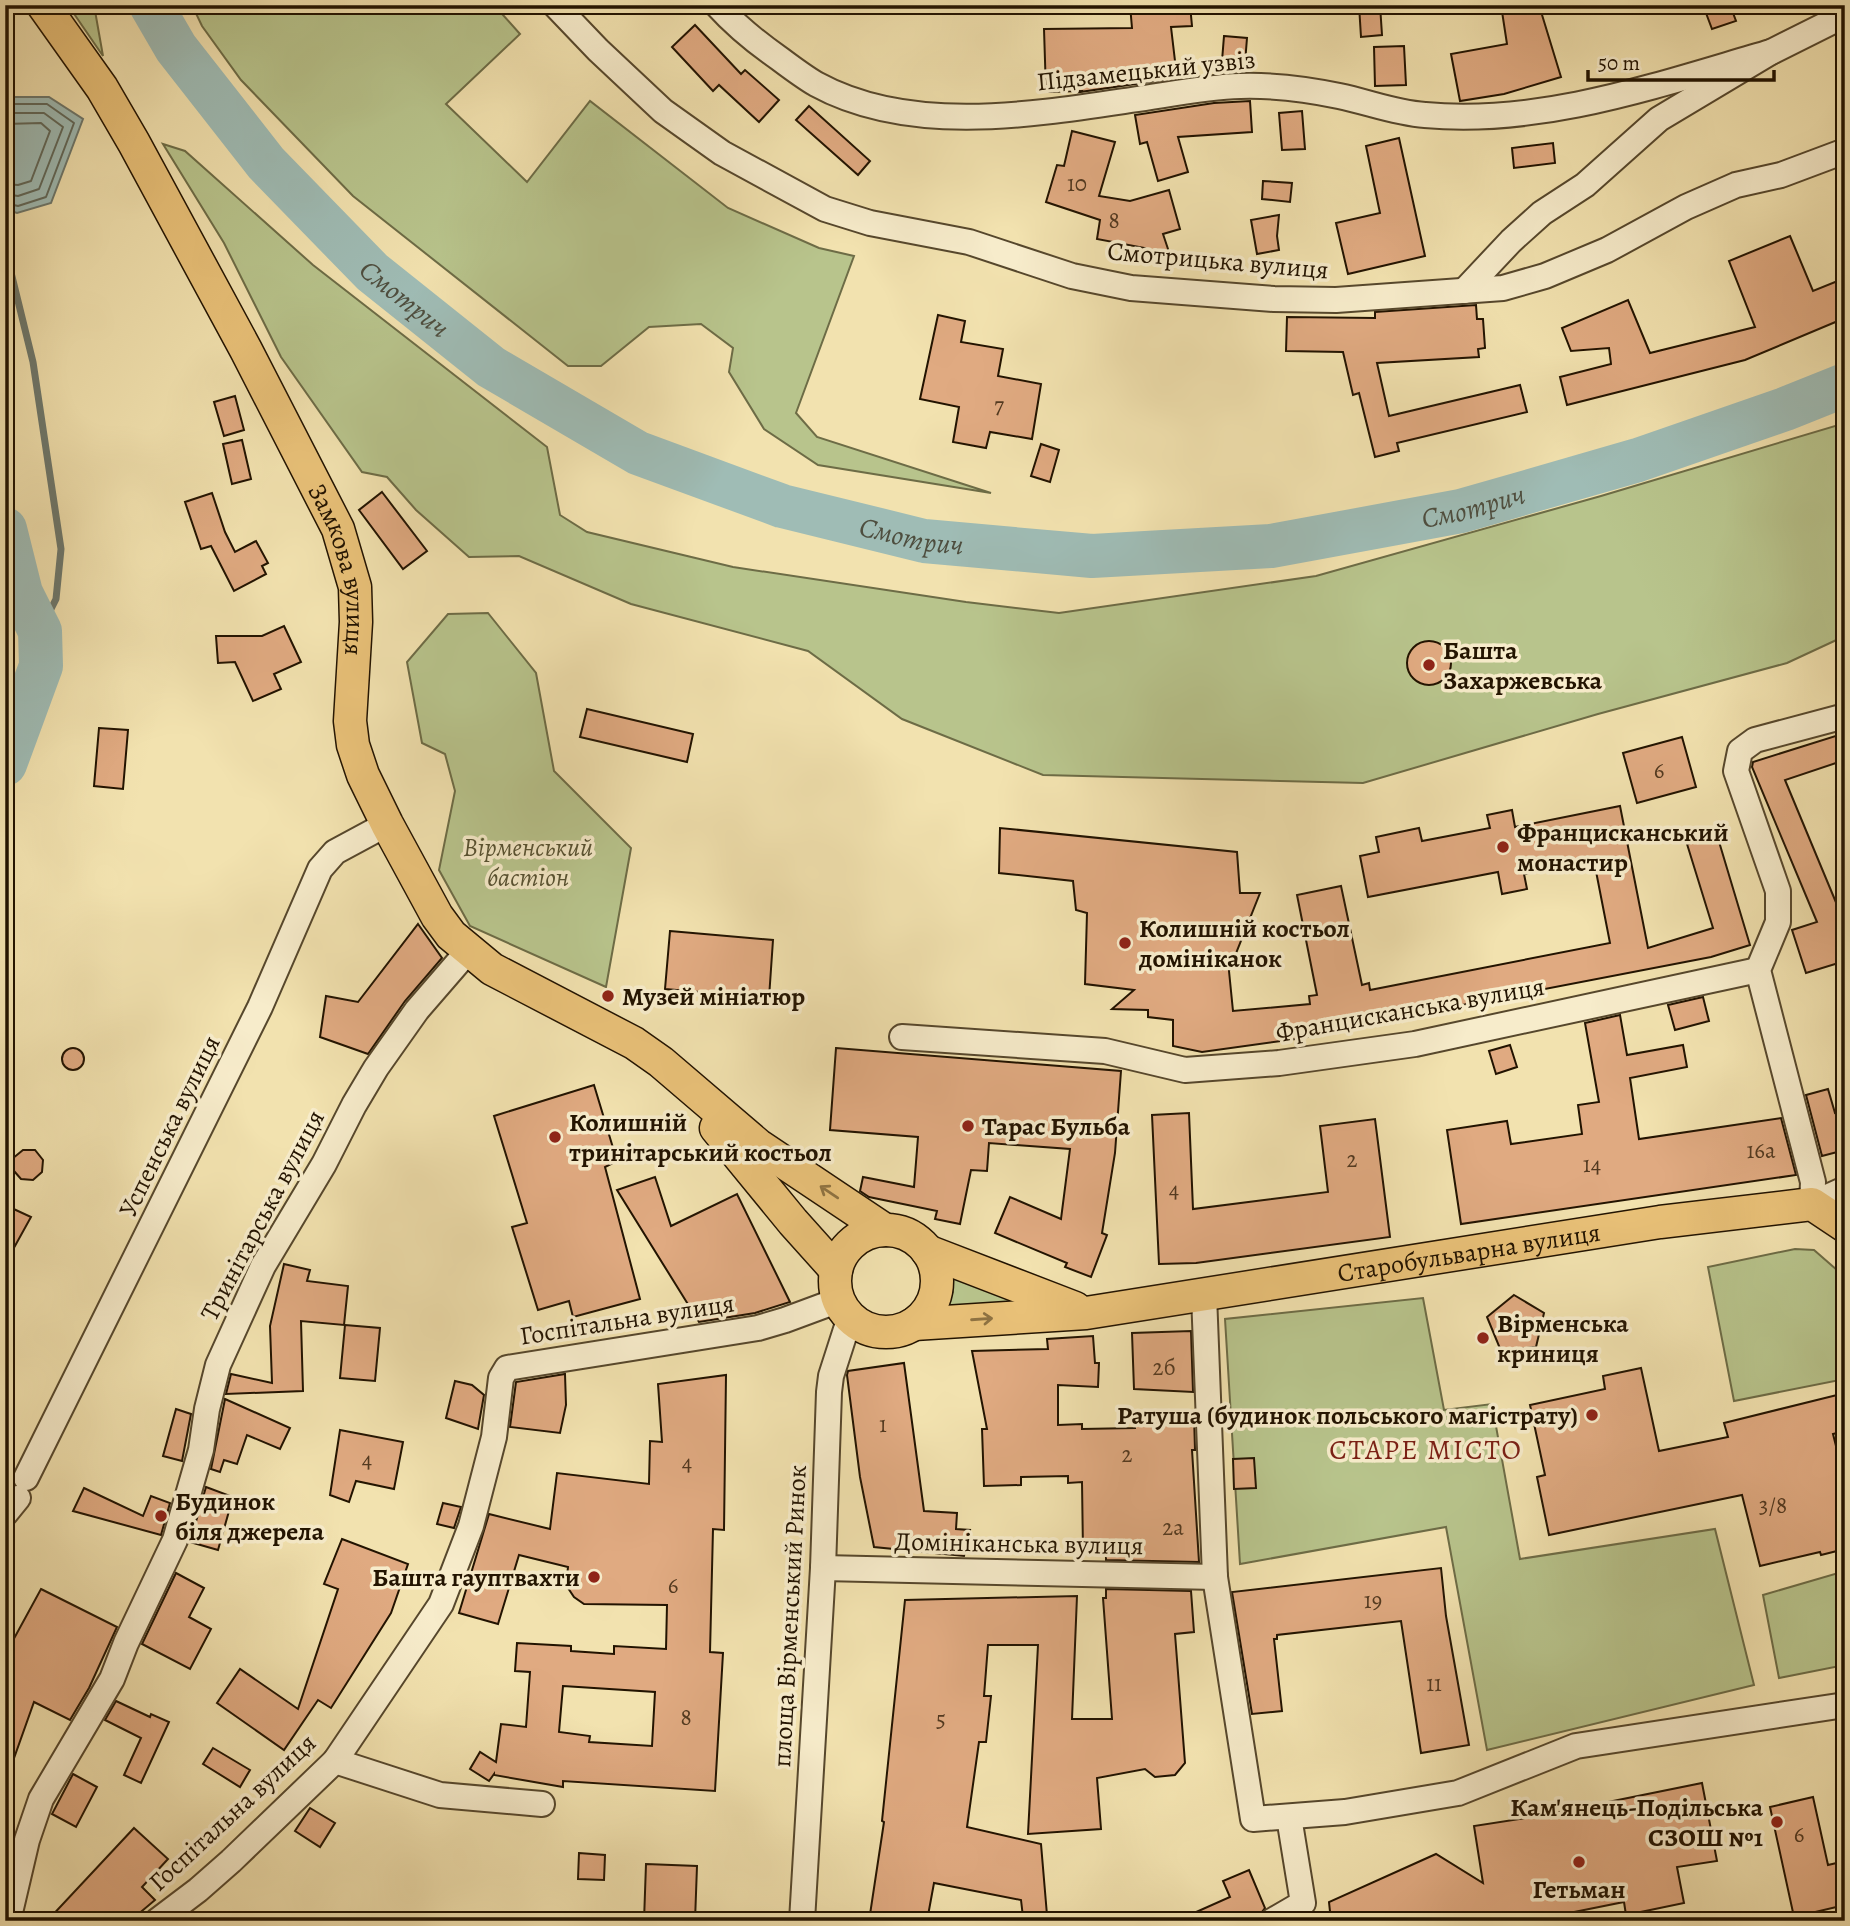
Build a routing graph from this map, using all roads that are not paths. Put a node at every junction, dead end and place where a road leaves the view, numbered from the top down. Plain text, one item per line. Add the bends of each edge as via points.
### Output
1 (43, 5) edge
2 (555, 5) edge
3 (717, 5) edge
4 (1845, 15) edge
5 (1771, 52) junction
6 (1845, 152) edge
7 (1464, 291) junction
8 (1845, 716) edge
9 (387, 824) junction
10 (468, 951) junction
11 (1758, 970) junction
12 (902, 1037) dead end
13 (661, 1062) junction
14 (1845, 1189) edge
15 (1812, 1204) junction
16 (1845, 1226) edge
17 (885, 1230) junction
18 (927, 1251) junction
19 (1204, 1295) junction
20 (842, 1296) junction
21 (1086, 1312) junction
22 (914, 1324) junction
23 (17, 1497) edge
24 (823, 1568) junction
25 (1215, 1577) junction
26 (1845, 1705) edge
27 (335, 1761) junction
28 (542, 1804) dead end
29 (1289, 1817) junction
30 (8, 1921) edge
31 (157, 1921) edge
32 (803, 1921) edge
33 (1272, 1921) edge

1 - 9 main road, Замкова вулиця via 102,88 134,144 338,529 355,587 353,745
2 - 7 street, Смотрицька вулиця via 663,111 722,153 825,209 870,223 969,242 1072,276 1131,288 1286,300
3 - 5 street, Підзамецький узвіз via 748,36 816,84 904,113 957,117 1015,115 1199,89 1265,86 1314,91 1423,115 1498,116 1591,101
4 - 5 street
5 - 7 street via 1659,119 1585,185 1542,213
6 - 7 street, Смотрицька вулиця via 1736,185 1545,276 1503,288
8 - 11 street via 1755,740 1740,751 1736,771 1778,891 1778,922
9 - 10 main road, Замкова вулиця via 437,916
9 - 23 street, Успенська вулиця via 335,852 320,869 254,1019
10 - 13 main road, Замкова вулиця via 537,994 604,1025
10 - 30 street, Тринітарська вулиця via 417,1010 376,1068 263,1266 218,1365 176,1539 112,1679 41,1799
11 - 12 street, Францисканська вулиця via 1415,1044 1279,1063 1185,1070 1105,1051
11 - 15 street via 1812,1182
17 -> 13 main road, Замкова вулиця via 758,1145
13 - 20 main road, Замкова вулиця via 793,1222
14 - 15 street
15 - 16 main road
15 - 19 main road, Старобульварна вулиця via 1660,1222
17 - 18 main road via 908,1236
17 - 20 main road via 859,1238 841,1257
18 - 21 main road, Старобульварна вулиця
18 - 22 main road via 937,1282 934,1298
19 - 21 main road, Старобульварна вулиця
19 - 25 street
20 - 22 main road via 873,1331 899,1331
20 - 24 street, площа Вірменський Ринок via 828,1392
20 - 27 street, Госпітальна вулиця via 758,1328 507,1368 500,1378 494,1437 471,1526 441,1604
22 -> 21 main road, Старобульварна вулиця
24 - 25 street, Домініканська вулиця
24 - 32 street, площа Вірменський Ринок
25 - 29 street via 1253,1819
26 - 29 street via 1576,1746 1458,1793
27 - 28 street via 440,1795
27 - 31 street, Госпітальна вулиця via 231,1861
29 - 33 street via 1303,1903

